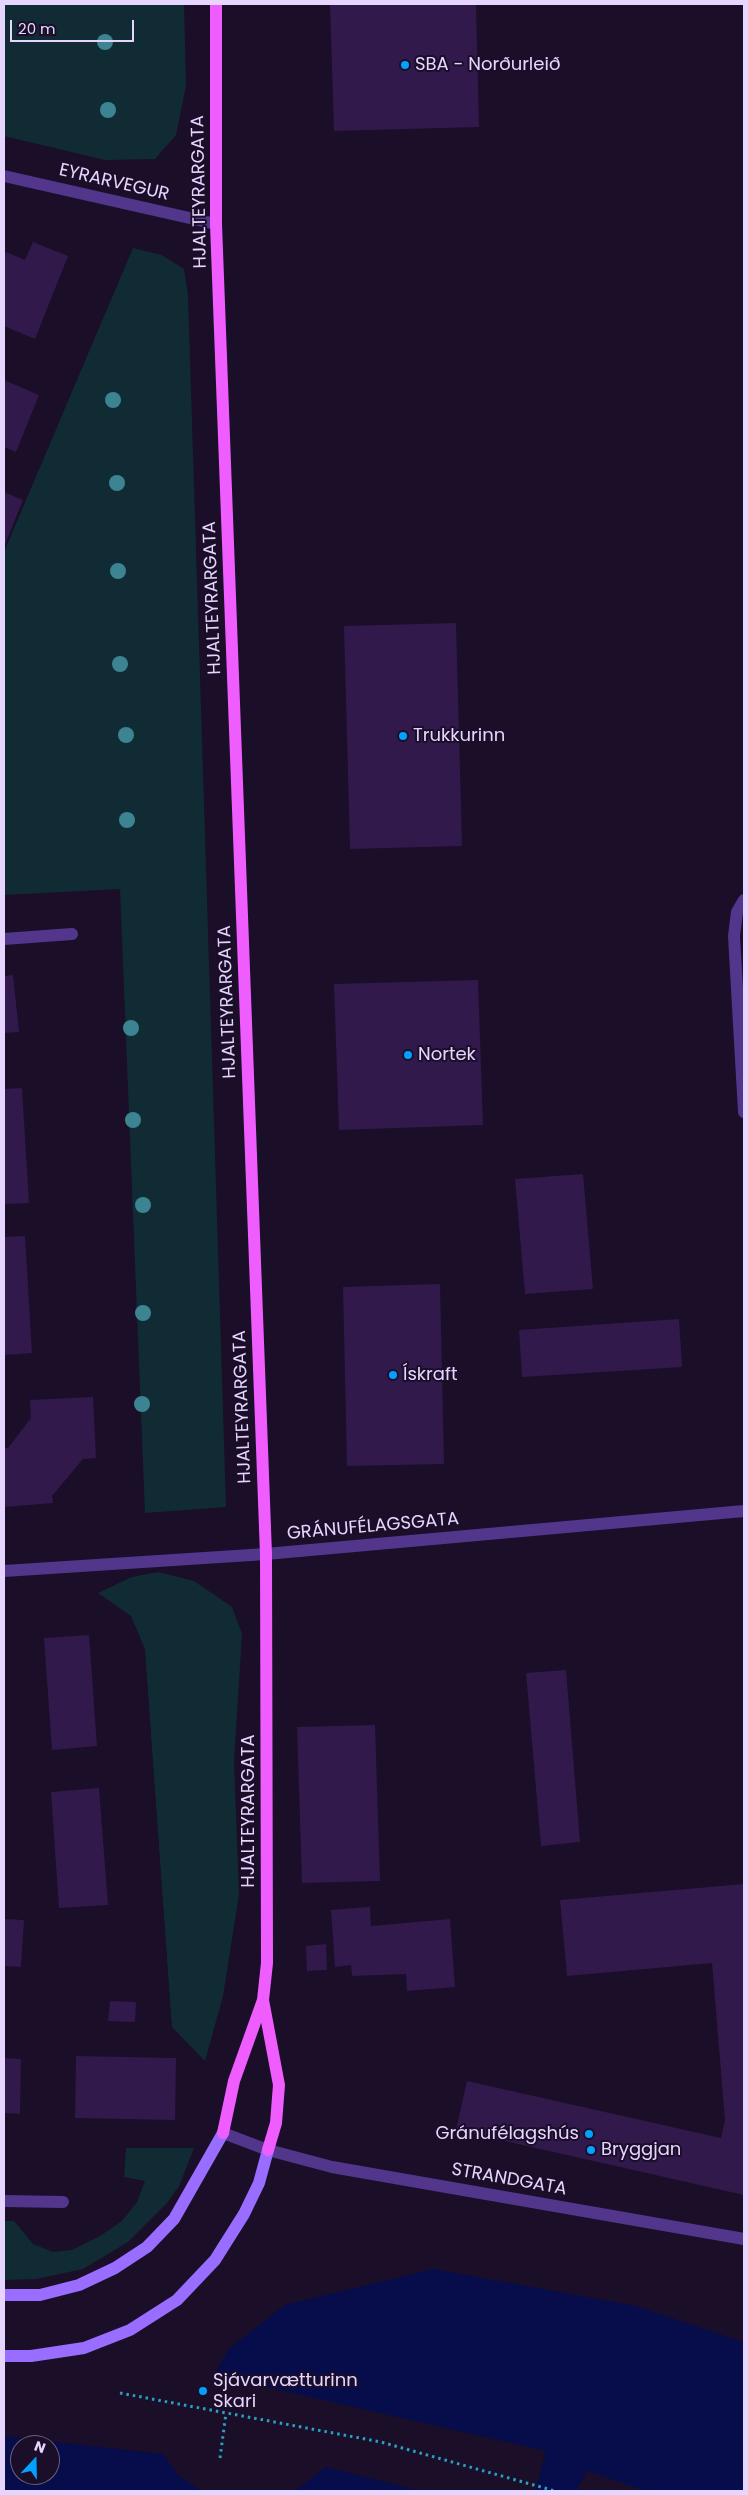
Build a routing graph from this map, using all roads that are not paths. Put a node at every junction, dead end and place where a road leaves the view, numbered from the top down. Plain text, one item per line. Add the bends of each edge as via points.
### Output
1 (216, 4) edge
2 (4, 176) edge
3 (216, 224) junction
4 (744, 900) edge
5 (72, 934) dead end
6 (4, 939) edge
7 (744, 1112) edge
8 (744, 1511) edge
9 (266, 1554) junction
10 (4, 1571) edge
11 (263, 2000) junction
12 (223, 2133) junction
13 (268, 2150) junction
14 (4, 2201) edge
15 (63, 2202) dead end
16 (744, 2238) edge
17 (4, 2295) edge
18 (4, 2356) edge

1 - 3 main road, HJALTEYRARGATA
2 - 3 street, EYRARVEGUR
3 - 9 main road, HJALTEYRARGATA
4 - 7 street via 737,912 734,936
5 - 6 street
8 - 9 street, GRÁNUFÉLAGSGATA
9 - 10 street, GRÁNUFÉLAGSGATA
9 - 11 main road, HJALTEYRARGATA via 267,1963
11 - 12 main road, HJALTEYRARGATA via 234,2081
11 - 13 main road, HJALTEYRARGATA via 279,2085 276,2123
12 - 13 street, STRANDGATA
12 - 17 main road via 174,2219 147,2247 80,2285 40,2295
13 - 16 street, STRANDGATA via 332,2167
13 - 18 main road via 244,2214 215,2260 176,2300 130,2330 84,2348 31,2356
14 - 15 street

